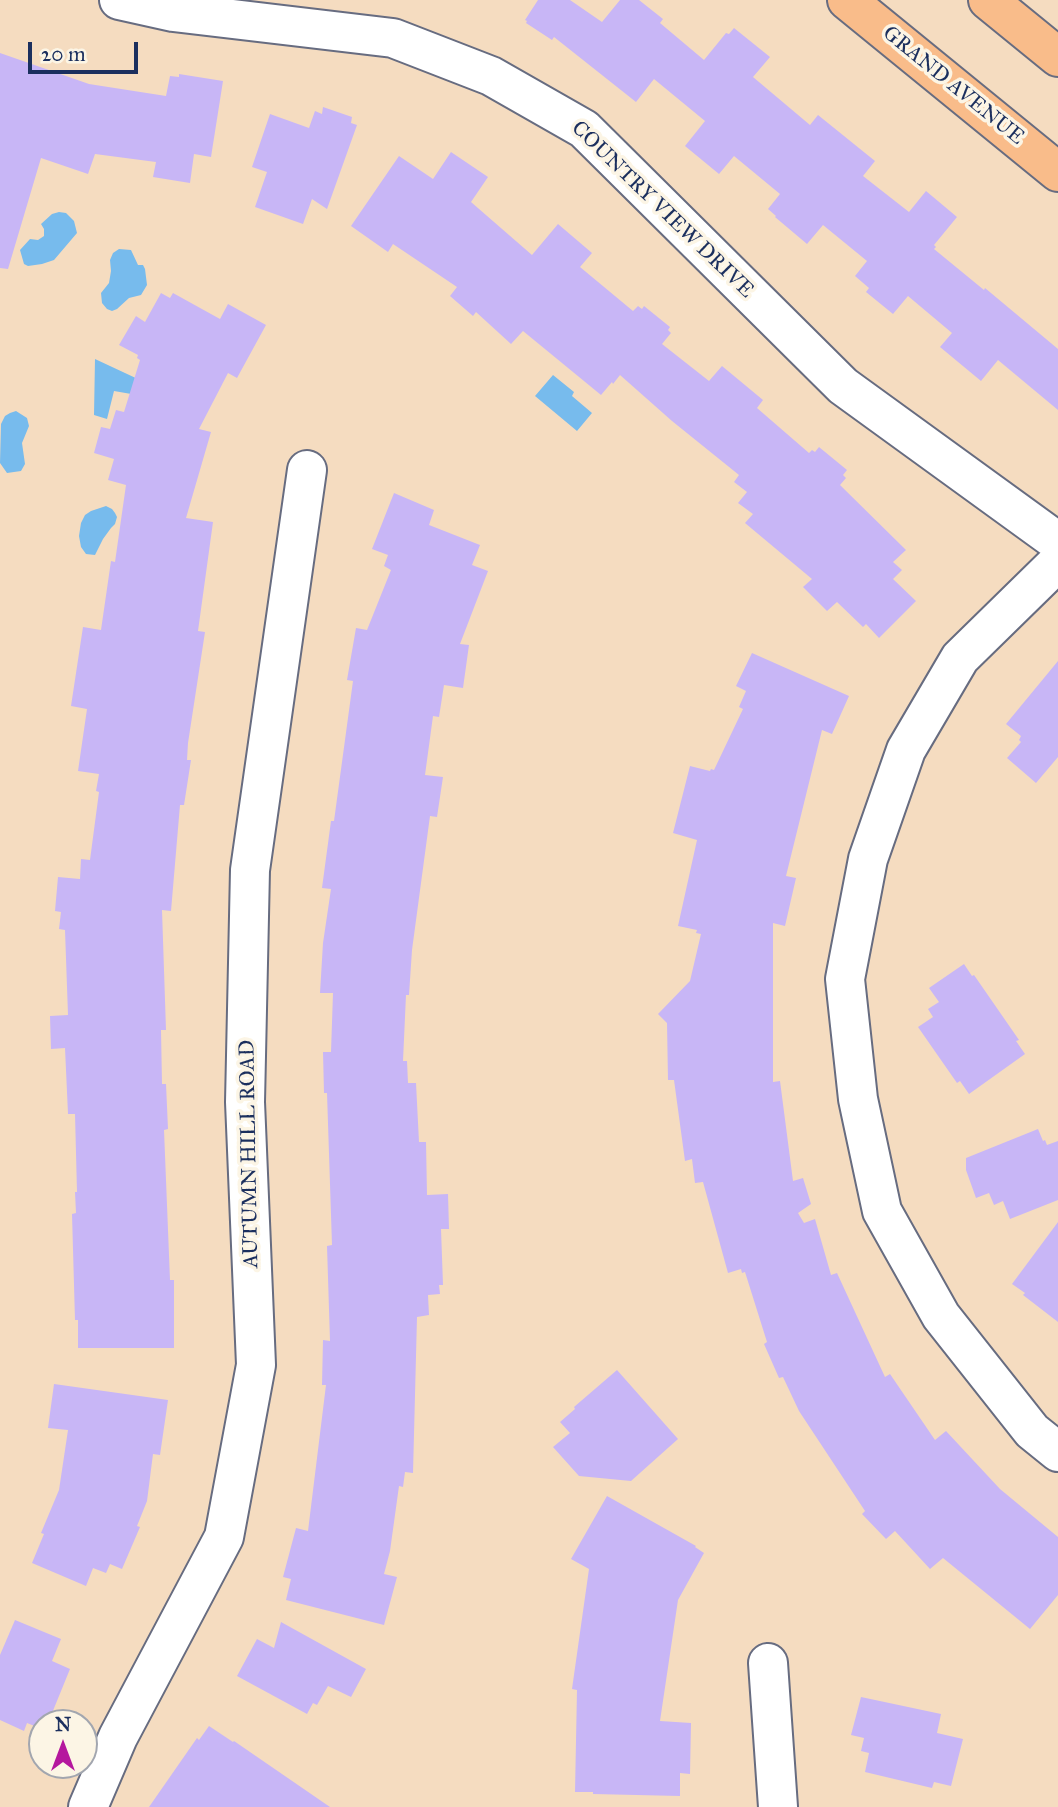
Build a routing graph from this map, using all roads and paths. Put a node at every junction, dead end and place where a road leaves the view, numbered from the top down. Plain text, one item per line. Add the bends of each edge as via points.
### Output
1 (119, 0) edge
2 (847, 0) edge
3 (988, 0) edge
4 (1058, 57) edge
5 (1058, 172) edge
6 (307, 470) dead end
7 (1058, 542) edge
8 (1058, 562) edge
9 (1058, 1452) edge
10 (768, 1663) dead end
11 (88, 1807) edge
12 (778, 1807) edge

1 - 7 street, COUNTRY VIEW DRIVE via 173,12 393,38 514,89 583,129 843,386
2 - 5 main road, GRAND AVENUE
3 - 4 main road
6 - 11 street, AUTUMN HILL ROAD via 250,870 245,1102 256,1365 224,1537 118,1737
8 - 9 street via 960,657 906,750 868,859 845,979 858,1099 882,1211 941,1316 1032,1431
10 - 12 street

